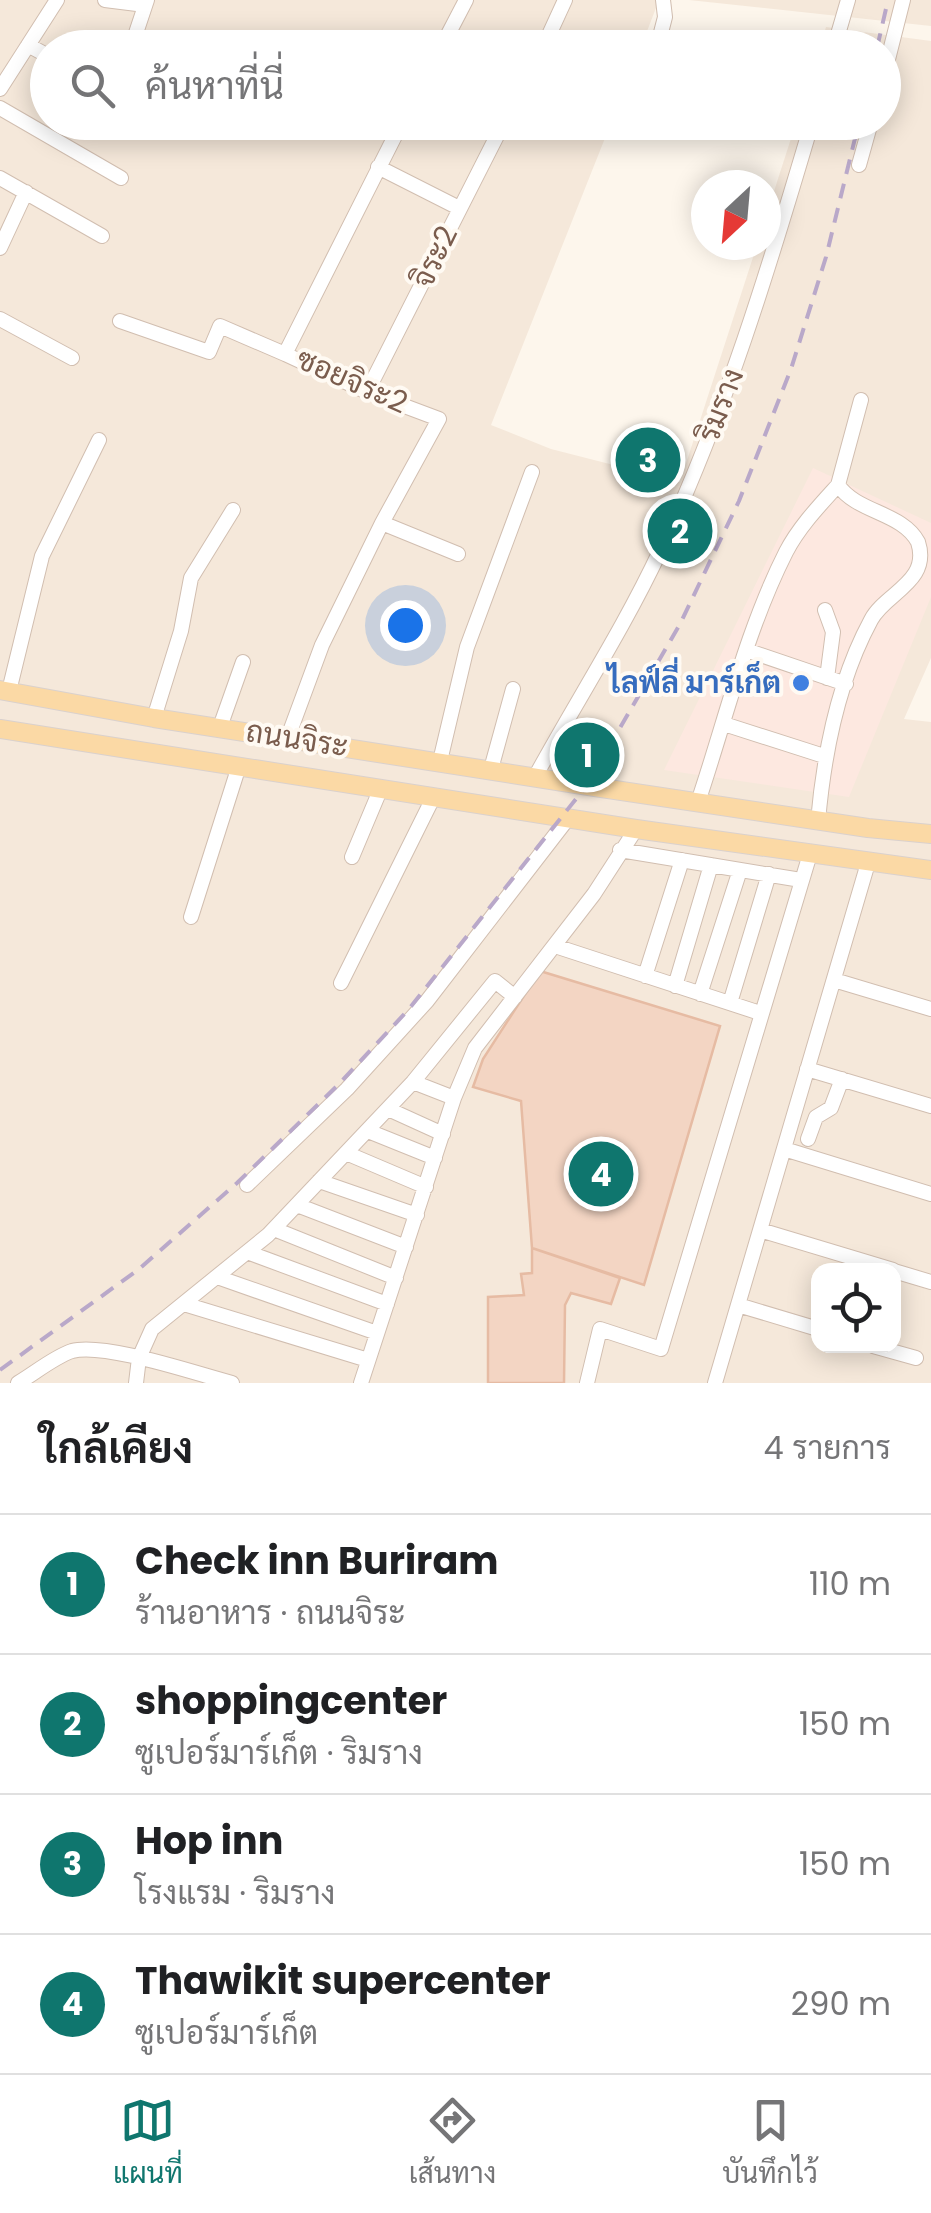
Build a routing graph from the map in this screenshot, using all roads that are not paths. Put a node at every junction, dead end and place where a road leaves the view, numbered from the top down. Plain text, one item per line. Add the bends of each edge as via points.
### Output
1 (56, 0) edge
2 (106, 0) edge
3 (466, 0) edge
4 (566, 0) edge
5 (663, 0) edge
6 (848, 0) edge
7 (903, 0) edge
8 (146, 2) edge
9 (37, 30) edge
10 (137, 30) edge
11 (450, 30) edge
12 (552, 30) edge
13 (662, 30) edge
14 (839, 30) edge
15 (895, 30) edge
16 (30, 42) edge
17 (28, 45) joint
18 (0, 90) edge
19 (0, 108) edge
20 (30, 125) edge
21 (55, 140) edge
22 (392, 140) edge
23 (495, 140) edge
24 (807, 140) edge
25 (865, 140) edge
26 (859, 165) dead end
27 (378, 167) junction
28 (0, 178) edge
29 (121, 178) dead end
30 (26, 192) junction
31 (459, 208) junction
32 (102, 236) dead end
33 (0, 248) edge
34 (0, 319) edge
35 (120, 321) dead end
36 (285, 354) junction
37 (72, 358) dead end
38 (367, 392) junction
39 (861, 400) dead end
40 (99, 440) dead end
41 (532, 472) dead end
42 (838, 485) junction
43 (233, 510) dead end
44 (382, 523) junction
45 (458, 554) dead end
46 (825, 610) dead end
47 (746, 650) junction
48 (243, 662) dead end
49 (827, 678) junction
50 (846, 684) junction
51 (513, 689) dead end
52 (4, 690) edge
53 (154, 718) junction
54 (724, 724) junction
55 (220, 727) junction
56 (0, 729) edge
57 (288, 738) junction
58 (824, 756) junction
59 (440, 761) junction
60 (239, 766) junction
61 (490, 770) junction
62 (535, 777) junction
63 (594, 787) junction
64 (381, 788) junction
65 (434, 796) junction
66 (698, 802) junction
67 (574, 817) junction
68 (818, 821) junction
69 (636, 829) junction
70 (931, 834) edge
71 (620, 850) junction
72 (810, 854) junction
73 (352, 857) dead end
74 (682, 860) junction
75 (868, 864) junction
76 (711, 865) junction
77 (740, 870) junction
78 (931, 870) edge
79 (768, 874) junction
80 (801, 880) junction
81 (191, 918) dead end
82 (555, 946) junction
83 (645, 976) junction
84 (834, 980) junction
85 (341, 983) dead end
86 (675, 986) junction
87 (700, 994) junction
88 (515, 997) junction
89 (730, 1003) junction
90 (931, 1008) edge
91 (760, 1013) junction
92 (808, 1069) junction
93 (842, 1080) junction
94 (414, 1082) junction
95 (454, 1098) junction
96 (931, 1106) edge
97 (388, 1110) junction
98 (368, 1131) junction
99 (442, 1134) junction
100 (808, 1139) dead end
101 (784, 1149) junction
102 (346, 1153) junction
103 (435, 1158) junction
104 (320, 1181) junction
105 (247, 1184) dead end
106 (426, 1187) junction
107 (931, 1194) edge
108 (296, 1205) junction
109 (416, 1215) junction
110 (274, 1228) junction
111 (760, 1230) junction
112 (406, 1246) junction
113 (247, 1252) junction
114 (867, 1263) edge
115 (901, 1273) edge
116 (217, 1277) junction
117 (396, 1278) junction
118 (931, 1282) edge
119 (184, 1304) junction
120 (387, 1304) junction
121 (738, 1305) junction
122 (811, 1327) edge
123 (377, 1333) junction
124 (898, 1353) edge
125 (139, 1358) junction
126 (916, 1358) dead end
127 (368, 1360) junction
128 (18, 1383) edge
129 (136, 1383) edge
130 (232, 1383) edge
131 (361, 1383) edge
132 (587, 1383) edge
133 (714, 1383) edge

1 - 9 street
2 - 8 street
3 - 11 street
4 - 12 street
5 - 13 street
6 - 14 street
7 - 15 street
8 - 10 street
16 - 17 street
17 - 18 street
19 - 20 street
21 - 29 street
22 - 27 street, ซอยจิระ2
23 - 31 street, จิระ2
24 - 62 street, ริมราง via 712,431 659,554
25 - 26 street
27 - 31 street
27 - 36 street, ซอยจิระ2
28 - 30 street
30 - 32 street
30 - 33 street
31 - 38 street, จิระ2
34 - 37 street
35 - 36 street via 210,352 220,326
36 - 38 street, ซอยจิระ2
38 - 44 street, ซอยจิระ2 via 440,419
39 - 42 street
40 - 52 street via 42,556
41 - 59 street via 467,648
42 - 47 street via 786,551
42 - 50 street via 916,538 923,555 911,584 873,615
43 - 53 street via 191,578
44 - 45 street
44 - 57 street, ซอยจิระ2 via 322,645
46 - 49 street via 833,632
47 - 49 street
47 - 54 street
48 - 55 street
49 - 50 street
50 - 58 street
51 - 61 street
52 - 53 main road, ถนนจิระ
53 - 55 main road, ถนนจิระ
54 - 58 street
54 - 66 street
55 - 57 main road, ถนนจิระ
56 - 60 main road, ถนนจิระ
57 - 59 main road, ถนนจิระ
58 - 68 street
59 - 61 main road, ถนนจิระ
60 - 64 main road, ถนนจิระ
60 - 81 street
61 - 62 main road, ถนนจิระ
62 - 63 main road, ถนนจิระ
63 - 66 main road, ถนนจิระ
63 - 67 main road
64 - 65 main road, ถนนจิระ
64 - 73 street
65 - 67 main road, ถนนจิระ
65 - 85 street
66 - 68 main road, ถนนจิระ
67 - 69 main road, ถนนจิระ
67 - 105 street via 427,1001
68 - 70 main road, ถนนจิระ
69 - 71 street
69 - 72 main road, ถนนจิระ
71 - 74 street
71 - 82 street
72 - 75 main road, ถนนจิระ
72 - 80 street
74 - 76 street
74 - 83 street
75 - 78 main road, ถนนจิระ
75 - 84 street
76 - 77 street
76 - 86 street
77 - 79 street
77 - 87 street
79 - 80 street
79 - 89 street
80 - 91 street
82 - 83 street
82 - 88 street
83 - 86 street
84 - 90 street
84 - 92 street
86 - 87 street
87 - 89 street
88 - 94 street via 495,982
88 - 95 street via 475,1048
89 - 91 street
91 - 132 street via 661,1350 600,1329
92 - 93 street
92 - 101 street
93 - 96 street
93 - 100 street
94 - 95 street
94 - 97 street
95 - 99 street
97 - 98 street
97 - 99 street
98 - 102 street
98 - 103 street
99 - 103 street
101 - 107 street
101 - 111 street
102 - 104 street
102 - 106 street
103 - 106 street
104 - 108 street
104 - 109 street
106 - 109 street
108 - 110 street
108 - 112 street
109 - 112 street
110 - 113 street
110 - 117 street
111 - 114 street
111 - 121 street
112 - 117 street
113 - 116 street
113 - 120 street
115 - 118 street
116 - 119 street
116 - 123 street
117 - 120 street
119 - 125 street via 152,1330
119 - 127 street
120 - 123 street
121 - 122 street
121 - 133 street
123 - 127 street
124 - 126 street
125 - 128 street via 70,1352
125 - 129 street
125 - 130 street
127 - 131 street

